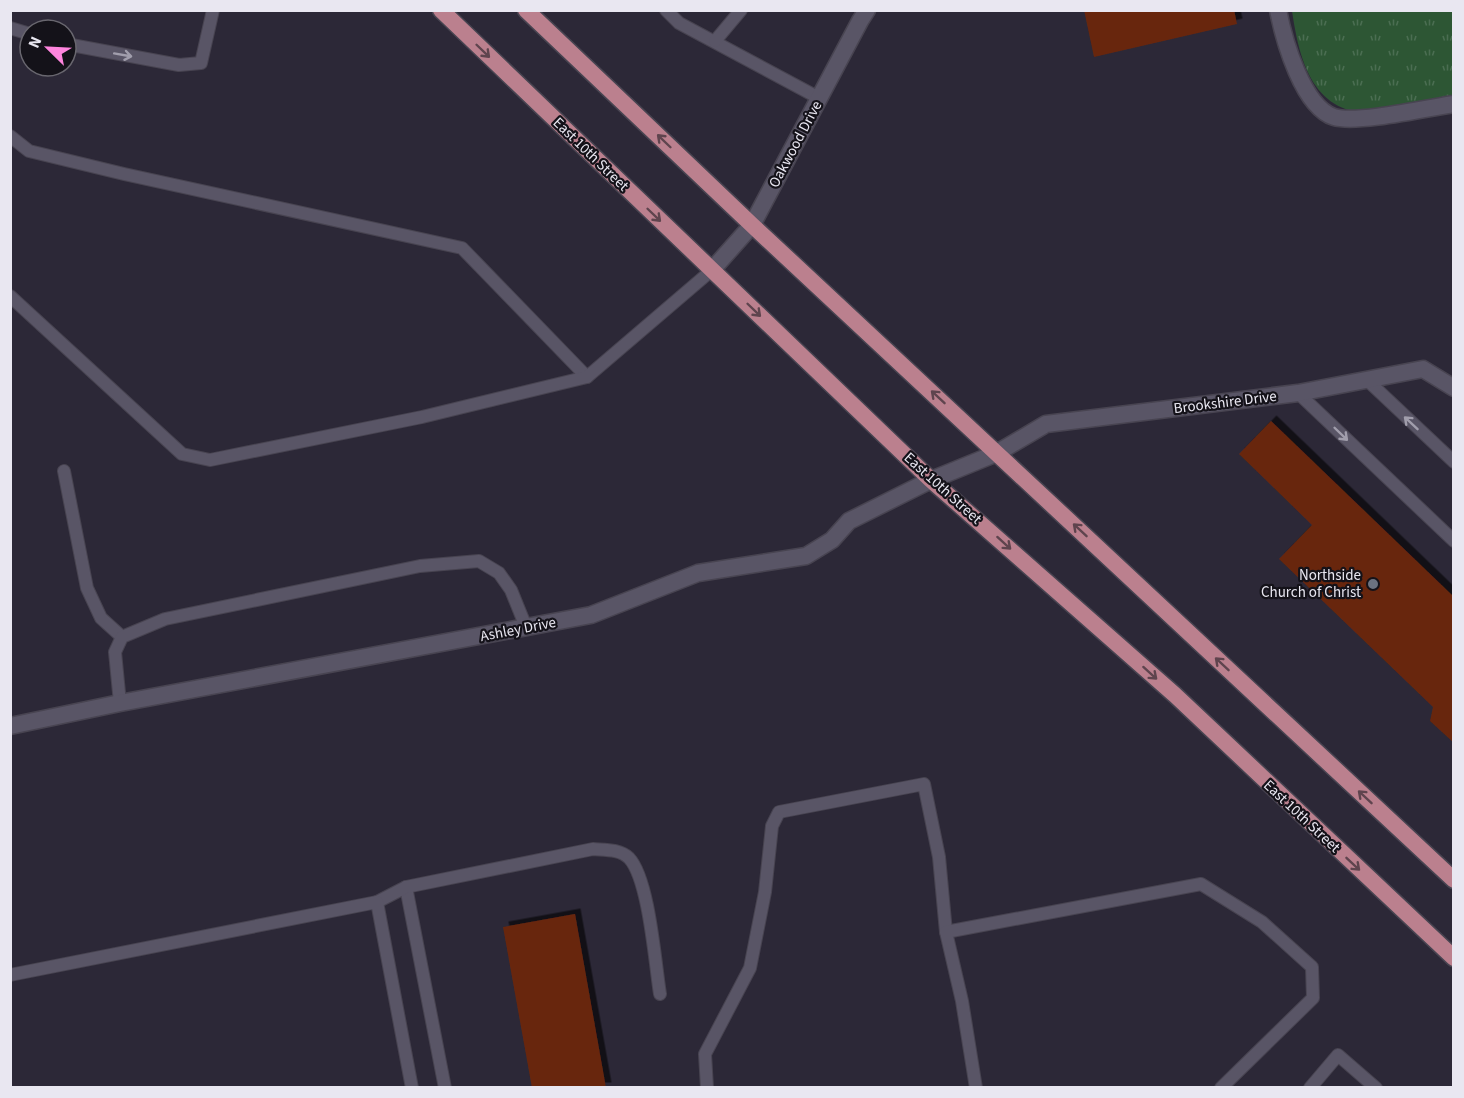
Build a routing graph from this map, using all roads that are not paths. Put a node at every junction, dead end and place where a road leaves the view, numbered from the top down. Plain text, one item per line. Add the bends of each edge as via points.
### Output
1 (213, 10) edge
2 (441, 10) edge
3 (526, 10) edge
4 (666, 10) edge
5 (741, 10) edge
6 (867, 10) edge
7 (1278, 10) edge
8 (715, 41) junction
9 (78, 46) edge
10 (819, 98) junction
11 (1454, 104) edge
12 (10, 136) edge
13 (752, 225) junction
14 (712, 270) junction
15 (10, 296) edge
16 (587, 377) junction
17 (1367, 380) junction
18 (1454, 388) edge
19 (1298, 393) junction
20 (997, 453) junction
21 (1454, 462) edge
22 (64, 471) dead end
23 (931, 480) junction
24 (1454, 541) edge
25 (526, 627) junction
26 (122, 637) junction
27 (120, 703) junction
28 (10, 726) edge
29 (1454, 880) edge
30 (406, 887) junction
31 (377, 902) junction
32 (946, 932) junction
33 (1454, 958) edge
34 (10, 975) edge
35 (660, 994) dead end
36 (412, 1088) edge
37 (445, 1088) edge
38 (707, 1088) edge
39 (976, 1088) edge
40 (1221, 1088) edge
41 (1310, 1088) edge
42 (1376, 1088) edge

9 -> 1 lane via 179,65 201,63
2 -> 14 main road, East 10th Street
13 -> 3 main road
4 - 8 lane via 679,23
5 - 8 lane
6 - 10 street, Oakwood Drive
7 - 11 street via 1302,84 1316,106 1335,117 1366,118
8 - 10 lane
10 - 13 street, Oakwood Drive
12 - 16 lane via 29,151 462,248
13 - 14 street, Oakwood Drive
20 -> 13 main road
14 - 16 lane
14 -> 23 main road, East 10th Street
15 - 16 lane via 182,454 210,460 422,417
17 - 18 street, Brookshire Drive via 1423,369
17 - 19 street, Brookshire Drive
21 -> 17 lane
19 - 20 street, Brookshire Drive via 1046,424
19 -> 24 lane
20 - 23 street, Ashley Drive
29 -> 20 main road
22 - 26 lane via 87,588 101,618
23 - 25 street, Ashley Drive via 849,521 832,540 806,556 698,573 591,615
23 -> 33 main road, East 10th Street via 1175,695
25 - 26 lane via 512,590 499,573 479,561 420,566 165,619
25 - 27 street, Ashley Drive
26 - 27 lane via 115,652
27 - 28 street, Ashley Drive
30 - 31 lane
30 - 35 lane via 593,849 613,850 627,856 643,884
30 - 37 lane
31 - 34 lane
31 - 36 lane
32 - 38 lane via 939,857 924,783 779,812 772,826 765,892 750,968 705,1054
32 - 39 lane
32 - 40 lane via 1201,884 1262,922 1312,967 1313,998
41 - 42 lane via 1338,1055

